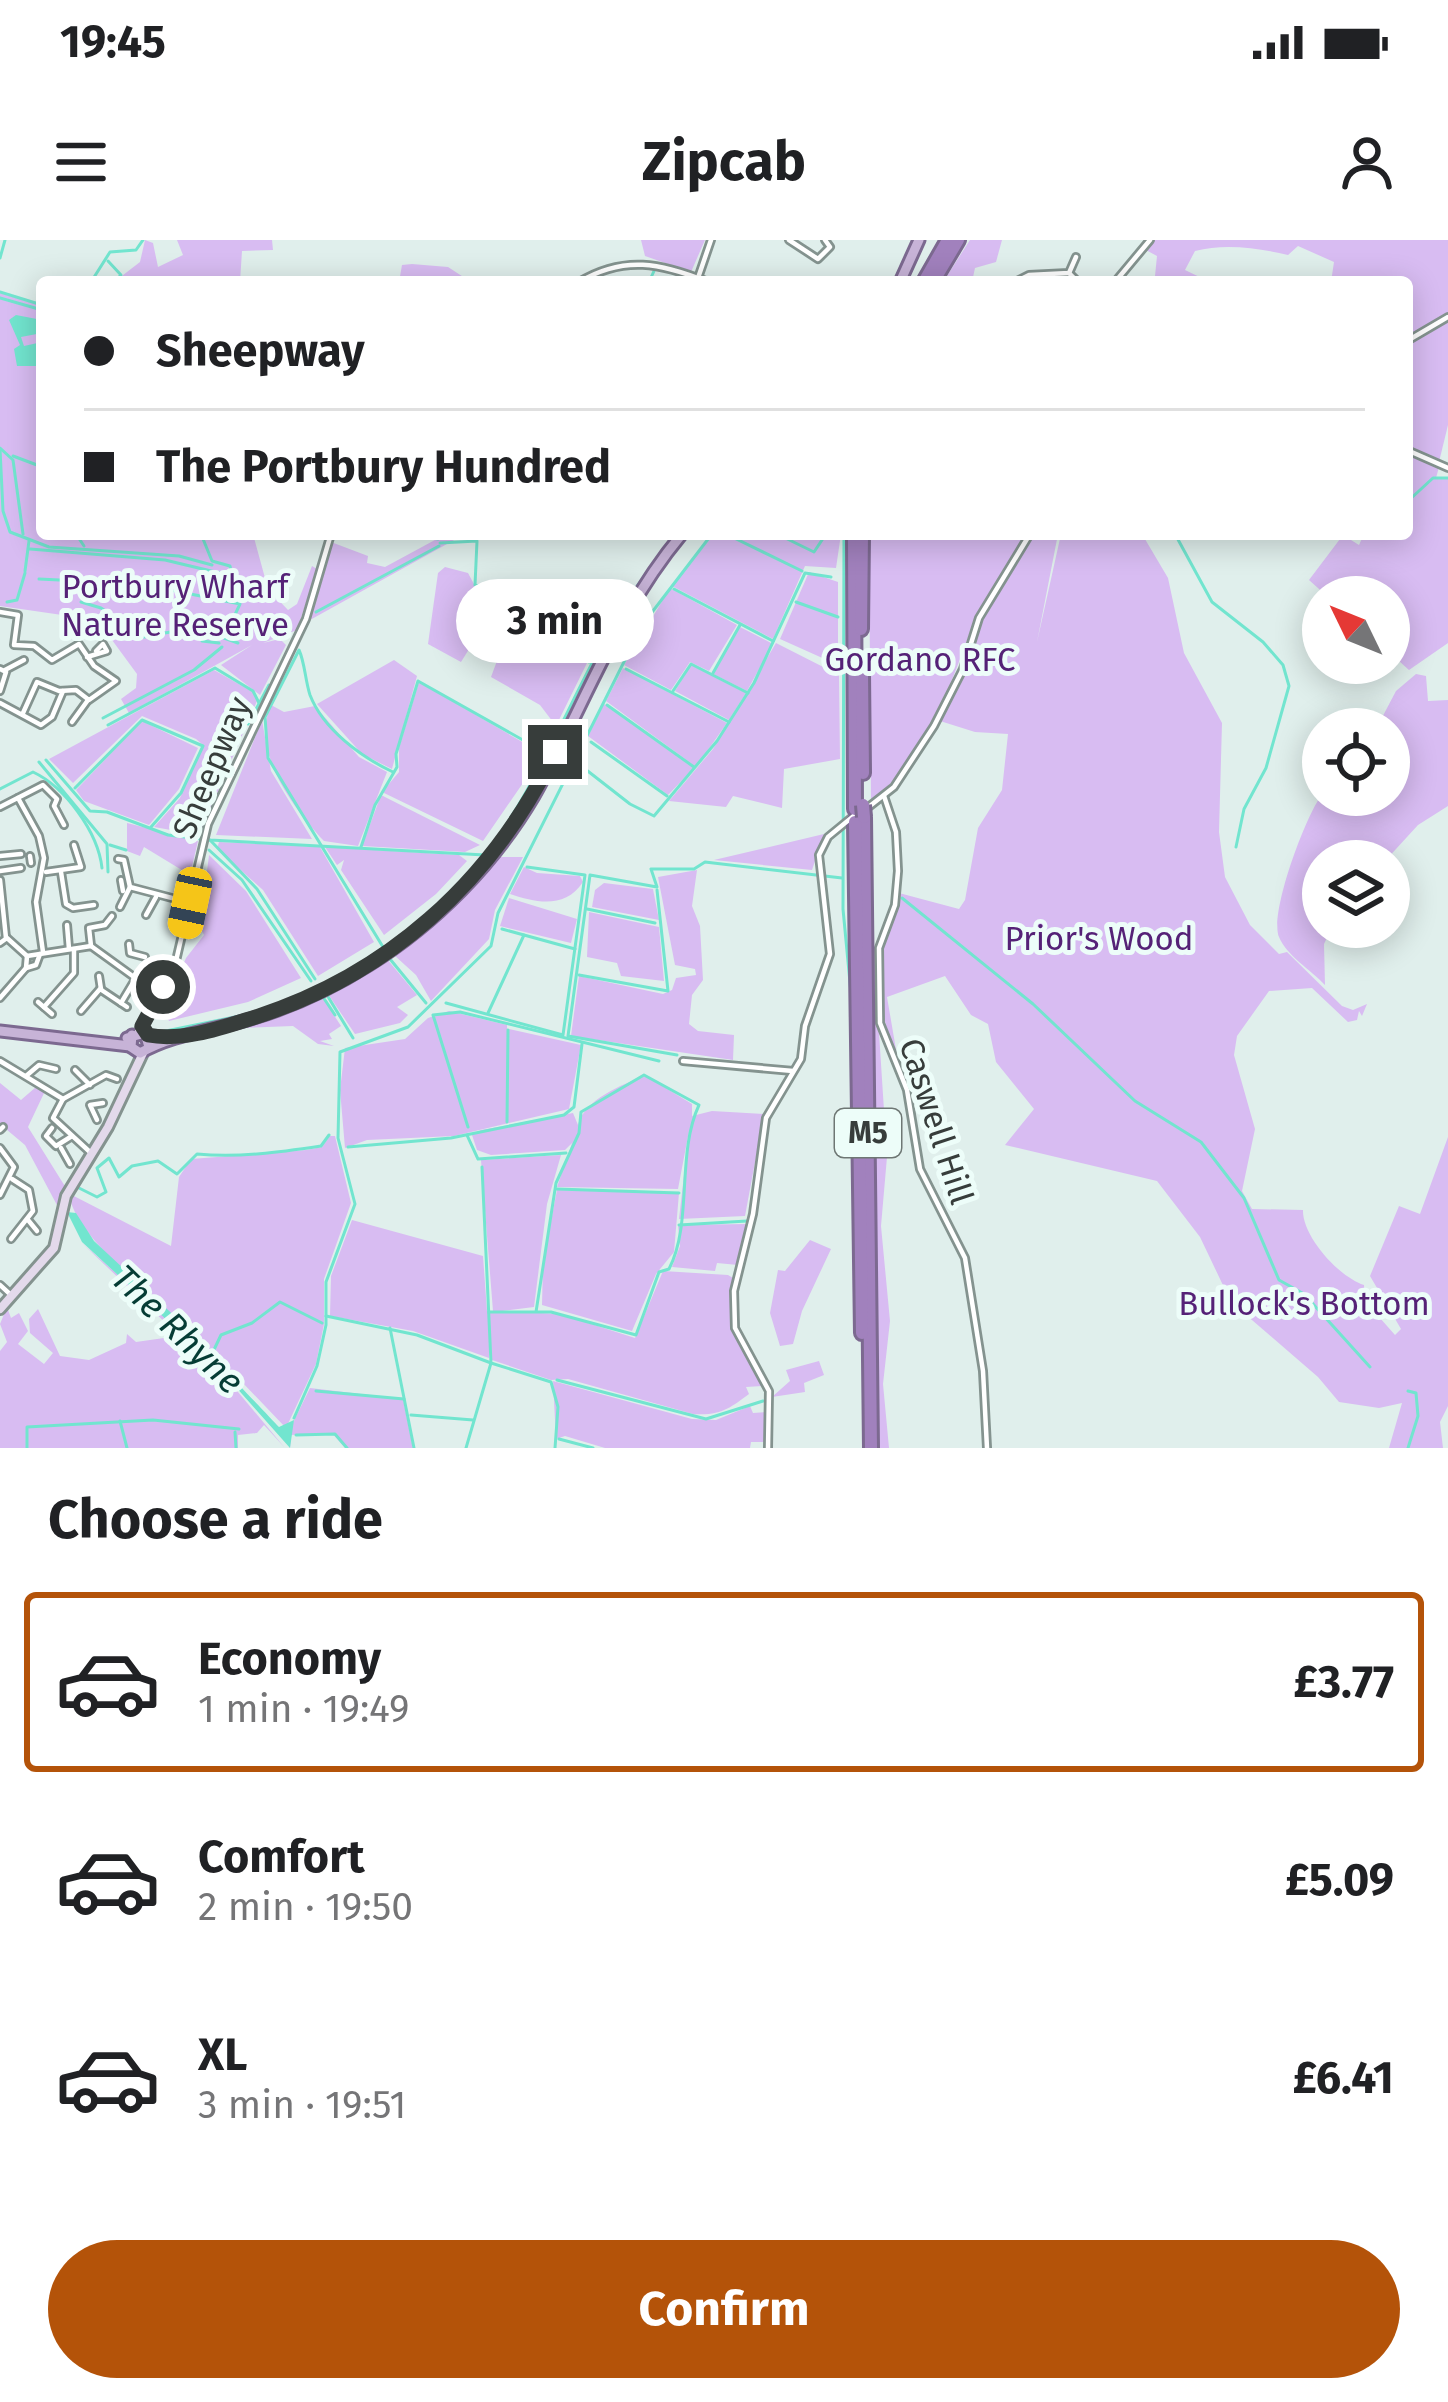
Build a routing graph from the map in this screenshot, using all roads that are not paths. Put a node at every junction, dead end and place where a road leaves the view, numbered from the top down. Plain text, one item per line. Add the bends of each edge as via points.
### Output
1 (711, 240) edge
2 (789, 240) edge
3 (825, 240) edge
4 (919, 240) edge
5 (948, 240) edge
6 (958, 240) edge
7 (1150, 240) edge
8 (1076, 257) dead end
9 (1069, 273) junction
10 (592, 276) edge
11 (692, 276) edge
12 (699, 276) edge
13 (903, 276) edge
14 (927, 276) edge
15 (937, 276) edge
16 (1052, 276) edge
17 (1072, 276) edge
18 (1120, 276) edge
19 (1448, 317) edge
20 (1413, 337) edge
21 (1413, 453) edge
22 (1448, 468) edge
23 (329, 540) edge
24 (678, 540) edge
25 (858, 540) edge
26 (1026, 540) edge
27 (0, 611) edge
28 (96, 651) dead end
29 (87, 657) junction
30 (24, 660) dead end
31 (3, 669) edge
32 (0, 691) edge
33 (63, 691) junction
34 (88, 700) junction
35 (0, 703) edge
36 (23, 713) junction
37 (72, 722) dead end
38 (884, 796) junction
39 (18, 798) junction
40 (0, 807) edge
41 (64, 825) dead end
42 (74, 845) dead end
43 (21, 854) dead end
44 (0, 856) edge
45 (44, 859) junction
46 (30, 860) dead end
47 (118, 860) dead end
48 (21, 868) dead end
49 (0, 871) edge
50 (44, 872) junction
51 (62, 872) junction
52 (0, 880) edge
53 (124, 881) junction
54 (156, 897) junction
55 (1, 902) edge
56 (190, 903) junction
57 (94, 905) dead end
58 (120, 907) dead end
59 (146, 911) dead end
60 (112, 916) dead end
61 (67, 925) dead end
62 (3, 940) edge
63 (129, 944) dead end
64 (91, 946) junction
65 (71, 949) junction
66 (41, 953) junction
67 (132, 954) junction
68 (144, 954) dead end
69 (27, 956) junction
70 (26, 968) junction
71 (124, 969) junction
72 (99, 976) dead end
73 (136, 978) junction
74 (101, 989) junction
75 (0, 998) edge
76 (152, 1000) junction
77 (100, 1002) dead end
78 (87, 1003) junction
79 (81, 1010) dead end
80 (52, 1014) dead end
81 (0, 1031) edge
82 (140, 1041) junction
83 (57, 1057) dead end
84 (0, 1061) edge
85 (682, 1061) dead end
86 (113, 1066) dead end
87 (75, 1070) dead end
88 (793, 1071) junction
89 (25, 1078) junction
90 (90, 1085) junction
91 (79, 1090) junction
92 (63, 1099) junction
93 (103, 1102) dead end
94 (90, 1105) junction
95 (92, 1117) dead end
96 (52, 1128) dead end
97 (72, 1136) junction
98 (61, 1147) junction
99 (0, 1148) edge
100 (91, 1153) junction
101 (70, 1164) dead end
102 (12, 1179) junction
103 (0, 1195) edge
104 (28, 1220) junction
105 (36, 1228) dead end
106 (10, 1238) dead end
107 (0, 1285) edge
108 (12, 1296) junction
109 (0, 1310) edge
110 (768, 1448) edge
111 (867, 1448) edge
112 (987, 1448) edge

1 - 12 street
2 - 3 street via 820,259 830,247
4 - 13 main road
5 - 14 highway
6 - 15 highway
7 - 18 street
8 - 9 street
9 - 16 street
9 - 17 street
10 - 11 street via 620,263
19 - 20 street
21 - 22 street
23 - 56 street, Sheepway via 307,620 203,839
24 - 82 main road via 615,629 518,822 448,903 332,986 276,1011
25 - 111 highway, M5
26 - 38 street via 980,618 946,705
27 - 29 street via 18,615 8,645 35,647 52,660 79,644
28 - 29 street
29 - 34 street via 117,683
30 - 31 street
31 - 32 street
33 - 34 street
33 - 36 street via 36,682
33 - 36 street via 45,724
34 - 37 street
35 - 36 street
38 - 88 street via 836,830 819,855 830,954
38 - 112 street, Caswell Hill via 896,832 879,948 880,1023 907,1090 920,1169 965,1258
39 - 40 street
39 - 41 street via 43,785 57,798
39 - 45 street
42 - 51 street via 82,866
43 - 44 street
45 - 46 street
45 - 50 street
47 - 53 street
48 - 49 street
50 - 51 street
50 - 66 street via 36,901
51 - 57 street via 62,901
52 - 55 street
53 - 54 street
53 - 58 street
54 - 56 street via 169,893
54 - 59 street
55 - 62 street
56 - 76 street, Sheepway via 175,965
60 - 64 street via 89,928
61 - 65 street
62 - 69 street
63 - 67 street
64 - 65 street
64 - 71 street
65 - 66 street
65 - 80 street via 74,973 41,1005
66 - 69 street
66 - 70 street
67 - 68 street
67 - 71 street
69 - 70 street
70 - 75 street
71 - 73 street
72 - 74 street
73 - 74 street via 124,1005
73 - 76 street
74 - 78 street
76 - 82 street, Sheepway
77 - 78 street
78 - 79 street
81 - 82 main road
82 - 100 main road
83 - 89 street
84 - 89 street
85 - 88 street
86 - 90 street via 114,1077
87 - 90 street
88 - 110 street via 770,1105 758,1147 732,1309 766,1380
89 - 92 street
90 - 91 street
91 - 92 street
91 - 94 street
92 - 97 street via 52,1121
93 - 94 street
94 - 95 street
96 - 98 street via 44,1134
97 - 98 street
97 - 100 street
98 - 101 street
99 - 102 street via 13,1161
100 - 108 main road via 66,1196 54,1248
102 - 103 street
102 - 104 street via 30,1192
104 - 105 street
104 - 106 street
107 - 108 street
108 - 109 main road

